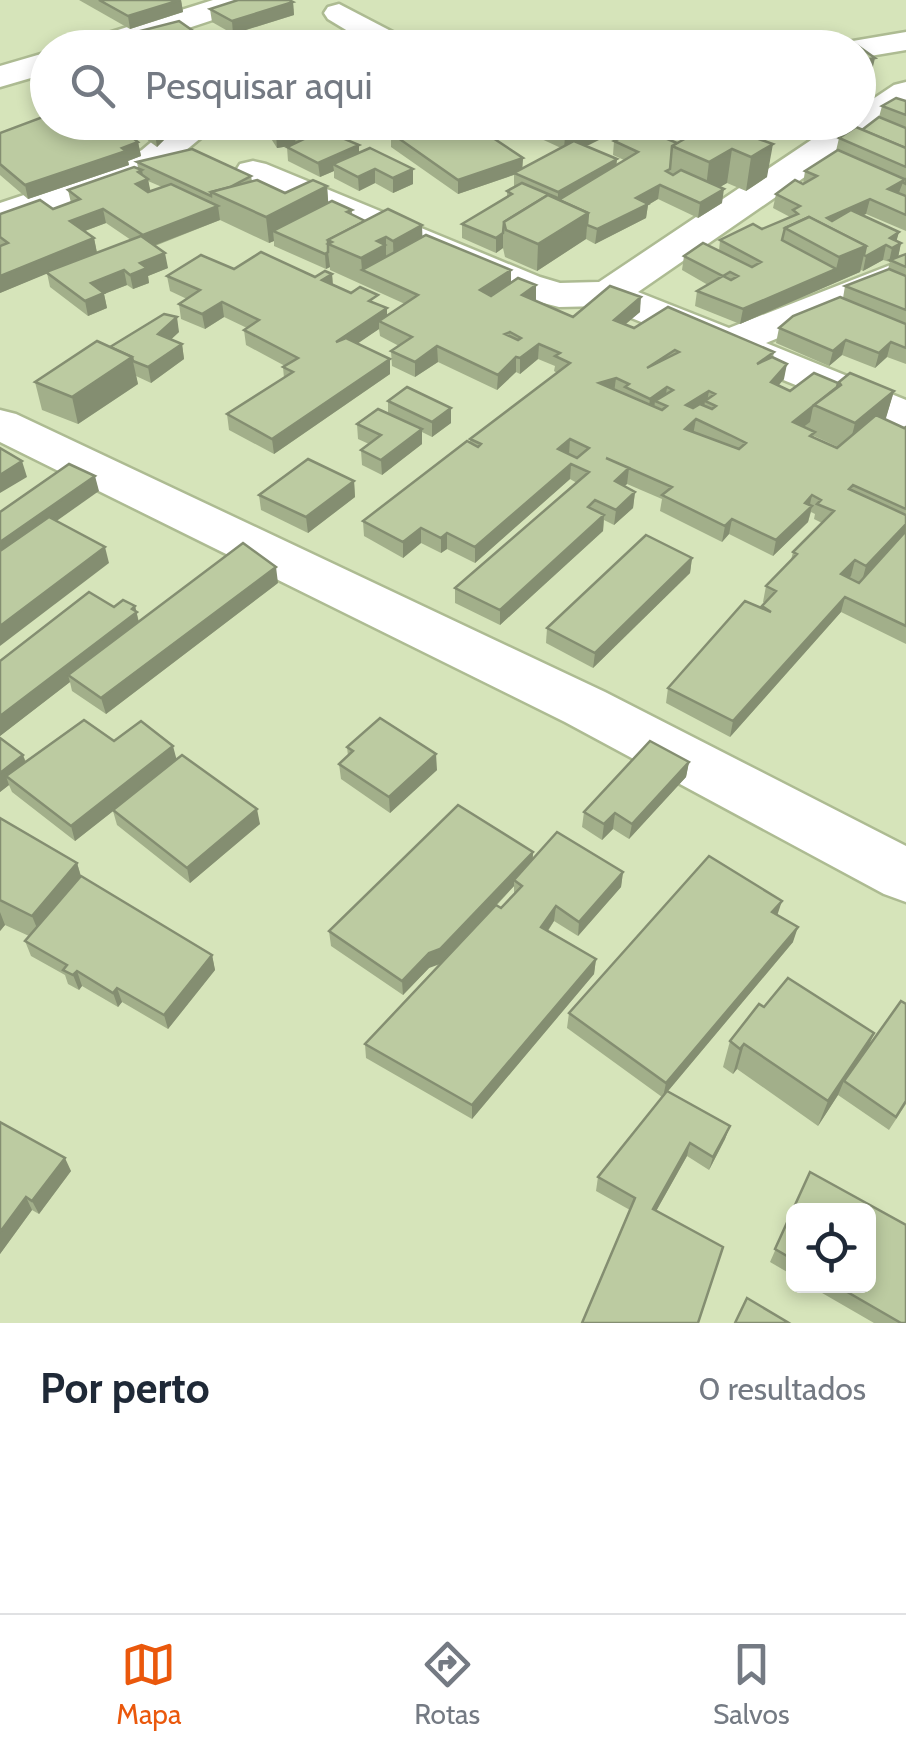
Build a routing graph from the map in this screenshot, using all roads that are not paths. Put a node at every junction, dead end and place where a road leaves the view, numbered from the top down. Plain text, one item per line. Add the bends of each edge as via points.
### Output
1 (244, 0) edge
2 (339, 12) dead end
3 (150, 30) edge
4 (369, 30) edge
5 (906, 41) edge
6 (876, 46) edge
7 (30, 68) edge
8 (0, 77) edge
9 (906, 92) edge
10 (876, 112) edge
11 (174, 140) edge
12 (835, 140) edge
13 (253, 172) edge
14 (0, 215) edge
15 (906, 271) edge
16 (608, 294) junction
17 (728, 344) junction
18 (906, 416) edge
19 (0, 424) edge
20 (906, 876) edge

1 - 3 street
2 - 4 street
5 - 6 street
7 - 8 street
9 - 10 street
11 - 14 street via 121,176
12 - 16 street
13 - 16 street via 526,286 560,295
15 - 17 street
16 - 17 street
17 - 18 street
19 - 20 street via 584,708

